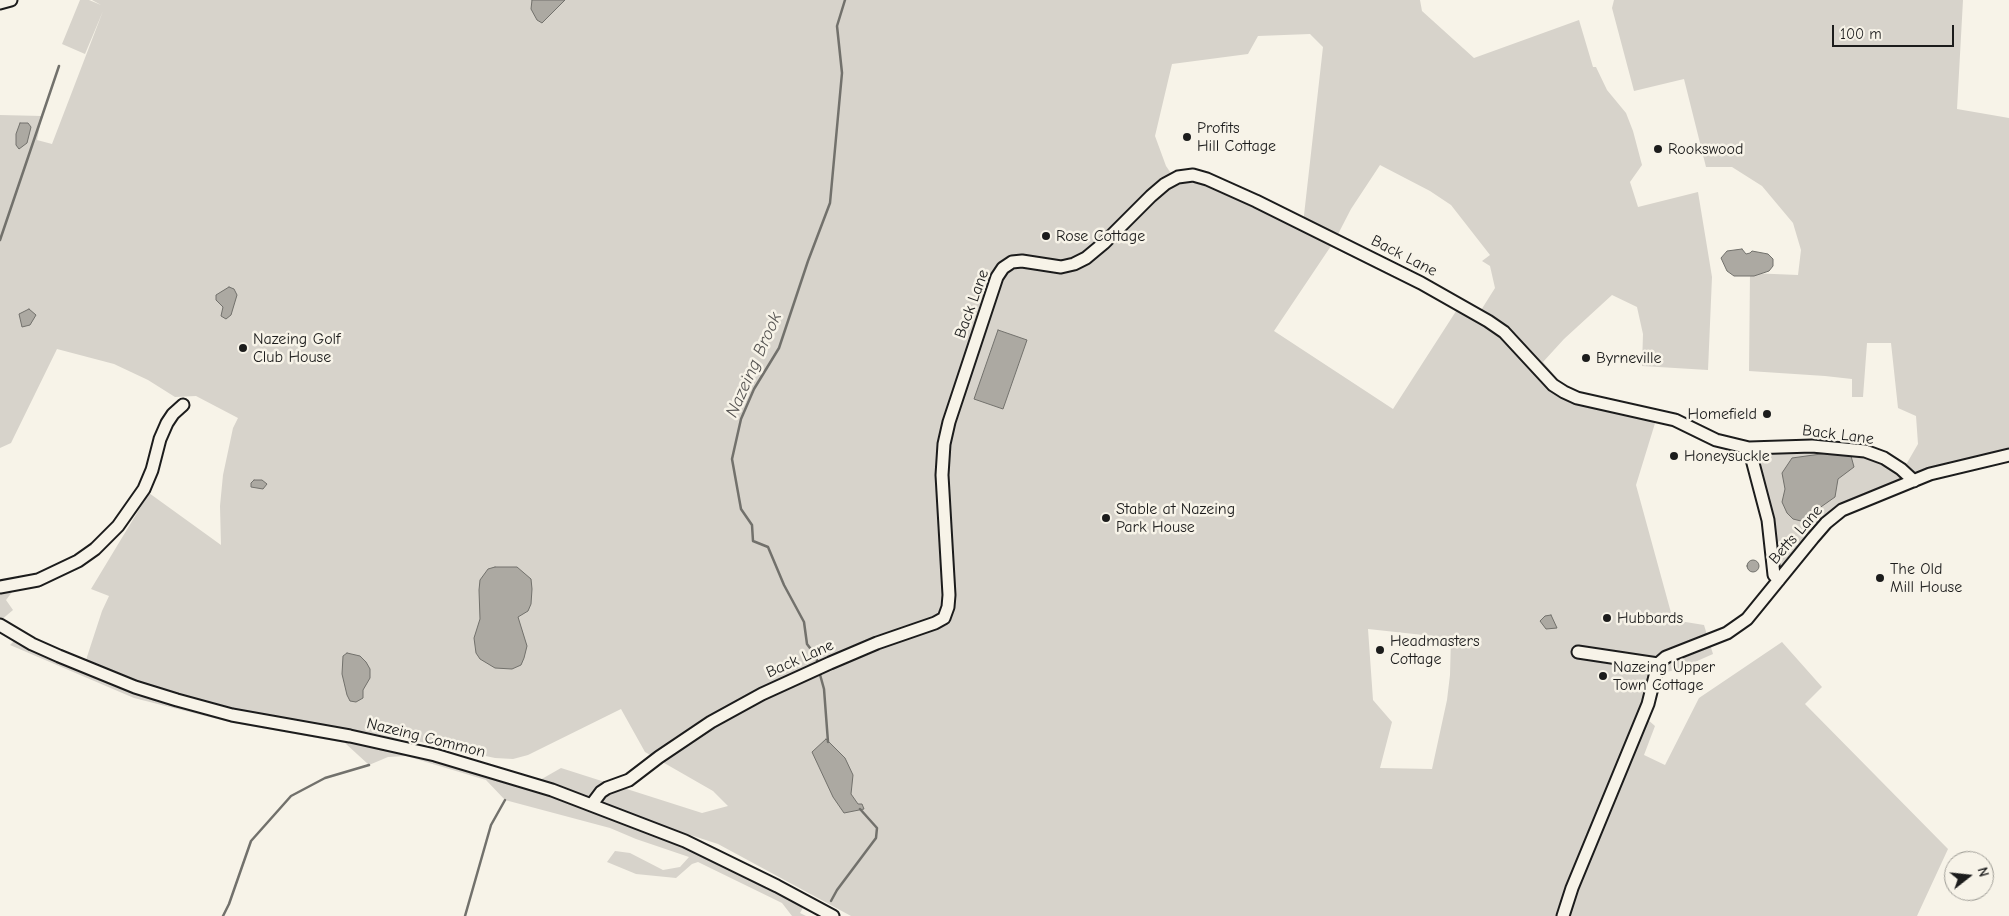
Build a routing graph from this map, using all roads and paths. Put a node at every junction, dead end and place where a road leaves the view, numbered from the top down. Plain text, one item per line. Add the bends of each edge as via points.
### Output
1 (11, 0) edge
2 (0, 3) edge
3 (183, 406) dead end
4 (1749, 448) junction
5 (2009, 454) edge
6 (1914, 481) junction
7 (1779, 580) junction
8 (0, 587) edge
9 (0, 626) edge
10 (1578, 652) dead end
11 (1658, 664) junction
12 (592, 804) junction
13 (834, 916) edge
14 (1564, 916) edge

1 - 2 street
3 - 8 street via 167,423 144,488 118,526 95,549 38,580
4 - 6 street, Back Lane via 1803,446 1865,451 1884,458
4 - 7 street via 1768,520 1774,575
4 - 12 street, Back Lane via 1716,440 1675,420 1599,404 1564,392 1553,385 1504,332 1421,282 1207,179 1178,177 1151,196 1086,258 1061,267 1012,262 997,277 944,444 942,475 949,595 944,618 877,643 762,694 711,722 629,780 607,788
5 - 6 street, Betts Lane
6 - 7 street, Betts Lane via 1842,510 1813,538
7 - 11 street, Betts Lane via 1740,625
9 - 12 street, Nazeing Common via 50,652 135,687 177,700 232,715 435,755
10 - 11 street
11 - 14 street via 1648,704 1572,888
12 - 13 street, Nazeing Common via 676,837

